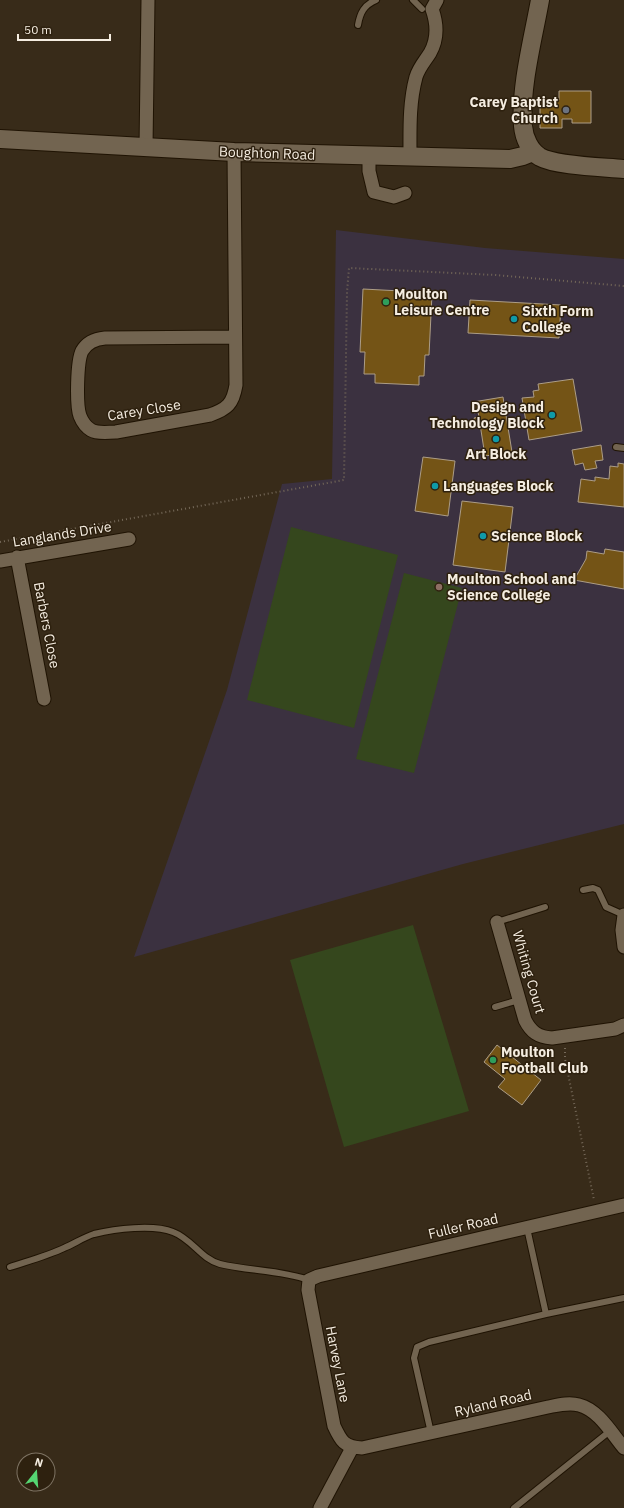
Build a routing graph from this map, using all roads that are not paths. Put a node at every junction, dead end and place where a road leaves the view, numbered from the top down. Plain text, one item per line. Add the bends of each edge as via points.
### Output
1 (148, 0) edge
2 (376, 0) edge
3 (540, 0) edge
4 (426, 4) edge
5 (358, 25) dead end
6 (0, 139) edge
7 (146, 148) junction
8 (234, 152) junction
9 (533, 152) junction
10 (369, 156) junction
11 (410, 156) junction
12 (624, 168) edge
13 (405, 193) dead end
14 (235, 337) junction
15 (616, 447) dead end
16 (624, 448) edge
17 (129, 539) dead end
18 (18, 557) junction
19 (0, 561) edge
20 (44, 699) dead end
21 (583, 890) dead end
22 (545, 906) dead end
23 (624, 915) edge
24 (497, 922) joint
25 (624, 947) edge
26 (519, 1000) junction
27 (495, 1007) dead end
28 (624, 1025) edge
29 (624, 1205) edge
30 (527, 1228) junction
31 (10, 1267) dead end
32 (309, 1280) junction
33 (624, 1298) edge
34 (546, 1314) junction
35 (610, 1431) junction
36 (431, 1433) junction
37 (352, 1448) junction
38 (624, 1448) edge
39 (320, 1508) edge
40 (514, 1508) edge

1 - 7 street
2 - 5 lane via 362,11
3 - 9 street via 524,103 523,128
4 - 11 street via 435,17 436,35 430,53 422,62 416,76 410,111
6 - 7 street, Boughton Road
7 - 8 street, Boughton Road
8 - 10 street, Boughton Road
8 - 14 street, Carey Close
9 - 11 street, Boughton Road via 510,158
9 - 12 street via 558,162
10 - 11 street, Boughton Road
10 - 13 street via 369,171 374,192 394,197
14 - 14 street, Carey Close via 234,395 232,402 220,411 102,433 92,431 84,424 78,406 79,363 86,345 94,340
15 - 16 lane
17 - 18 street, Langlands Drive
18 - 19 street, Langlands Drive
18 - 20 street, Barbers Close
21 - 23 lane via 598,890 606,907
22 - 24 lane
23 - 25 street
24 - 26 street, Whiting Court
26 - 27 lane
26 - 28 street, Whiting Court via 530,1028 545,1038 615,1029
29 - 30 street, Fuller Road
30 - 32 street, Fuller Road
30 - 34 lane
31 - 32 lane via 61,1250 93,1235 154,1228 172,1231 184,1237 204,1255 218,1263 294,1275
32 - 37 street, Harvey Lane via 308,1290 334,1426 342,1442
33 - 34 lane
34 - 36 lane via 429,1342 417,1348 414,1358
35 - 36 street, Ryland Road via 588,1409 568,1404
35 - 38 street, Ryland Road
35 - 40 lane
36 - 37 street, Ryland Road
37 - 39 street

